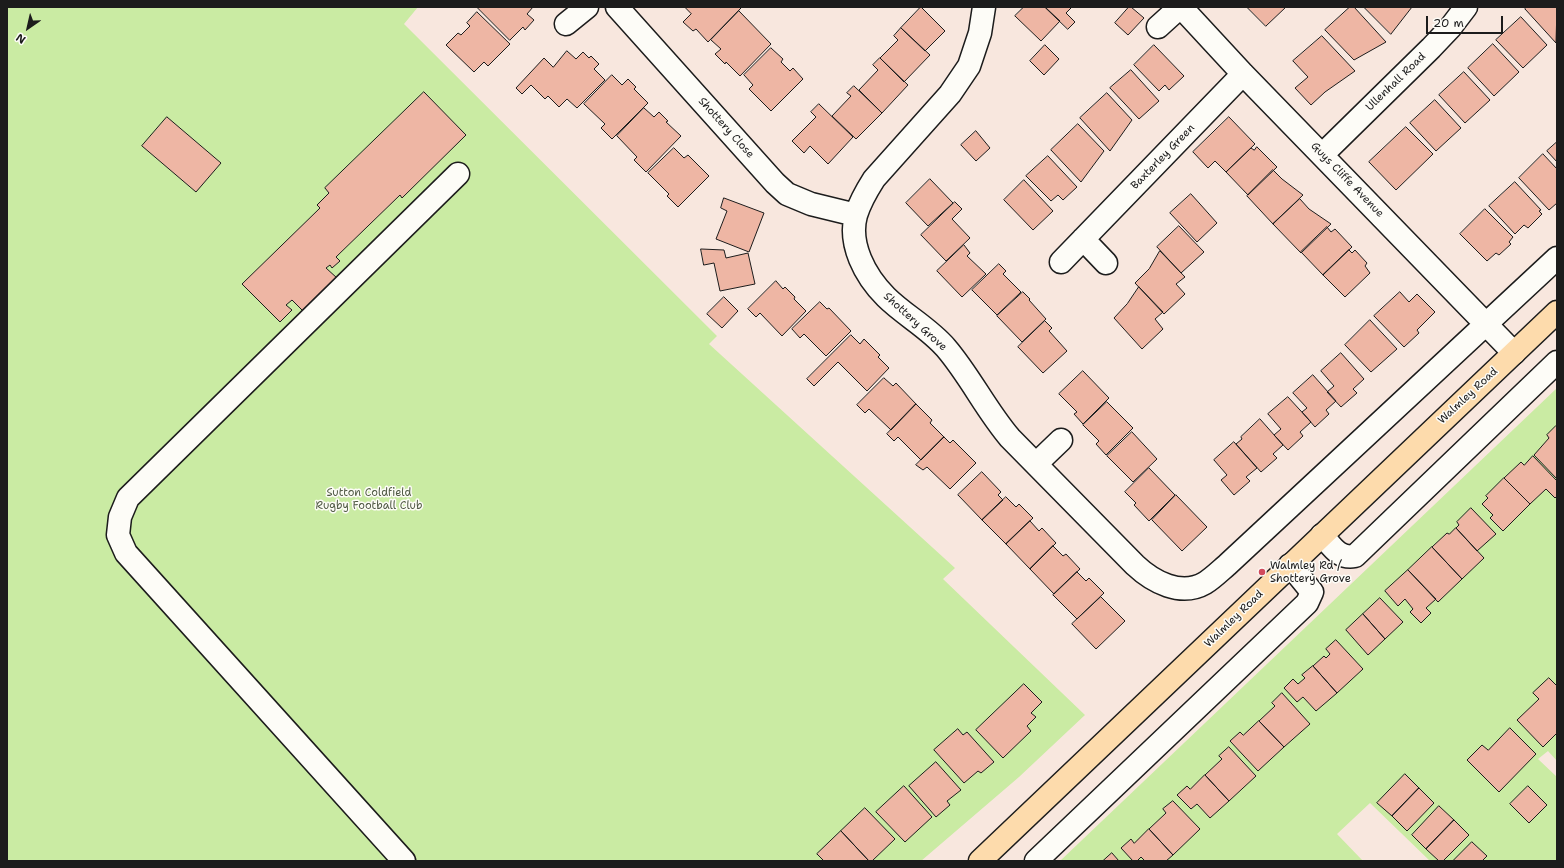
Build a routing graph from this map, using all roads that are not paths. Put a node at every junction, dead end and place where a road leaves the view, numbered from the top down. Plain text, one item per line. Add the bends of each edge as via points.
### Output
1 (586, 7) edge
2 (618, 7) edge
3 (984, 7) edge
4 (1180, 7) edge
5 (1466, 7) edge
6 (566, 24) dead end
7 (1158, 27) dead end
8 (1243, 74) junction
9 (1322, 155) junction
10 (458, 174) dead end
11 (856, 215) junction
12 (1083, 240) junction
13 (1557, 258) edge
14 (1061, 262) dead end
15 (1106, 263) dead end
16 (1557, 312) edge
17 (1487, 324) junction
18 (1514, 353) junction
19 (1557, 362) edge
20 (1061, 440) dead end
21 (1036, 464) junction
22 (1322, 534) junction
23 (1290, 565) junction
24 (404, 861) edge
25 (980, 861) edge
26 (1036, 861) edge

1 - 6 street
2 - 11 street, Shottery Close via 787,194 811,204
3 - 11 street, Shottery Grove via 980,33 969,66 950,94 874,179
4 - 7 street, Guys Cliffe Avenue
4 - 8 street, Guys Cliffe Avenue
5 - 9 street, Ullenhall Road via 1431,48
8 - 9 street, Guys Cliffe Avenue
8 - 12 street, Baxterley Green
9 - 17 street, Guys Cliffe Avenue
10 - 24 street via 128,498 120,517 118,535 126,553
11 - 21 street, Shottery Grove via 854,232 857,249 868,276 886,297 945,347 994,420
12 - 14 street, Baxterley Green
12 - 15 street
13 - 17 street
16 - 18 main road, Walmley Road
17 - 18 street, Guys Cliffe Avenue
17 - 21 street, Shottery Grove via 1228,565 1205,583 1190,588 1175,588 1151,579
18 - 22 main road, Walmley Road
19 - 22 street via 1355,556 1346,557 1340,554
20 - 21 street
22 - 23 main road, Walmley Road
23 - 25 main road, Walmley Road
23 - 26 street via 1312,592 1307,604

